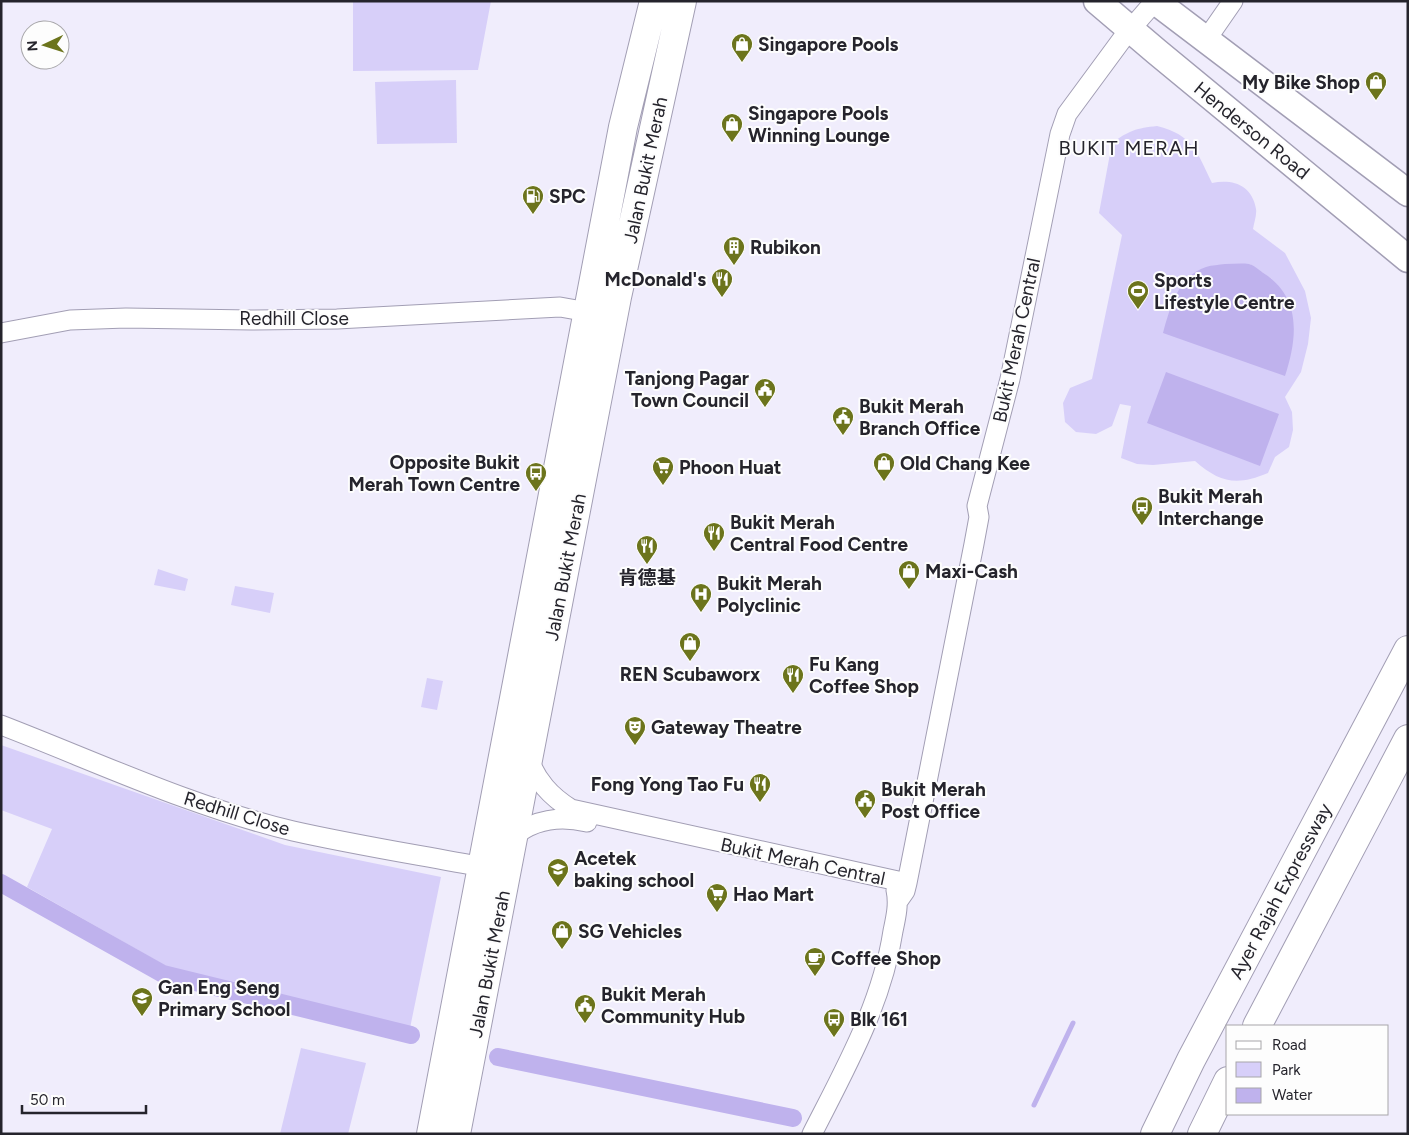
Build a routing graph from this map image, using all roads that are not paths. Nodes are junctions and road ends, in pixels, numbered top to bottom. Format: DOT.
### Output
graph roads {
  1 [pos="654,1"];
  2 [pos="682,1"];
  3 [pos="1097,1"];
  4 [pos="1155,1"];
  5 [pos="1233,1"];
  6 [pos="1131,29"];
  7 [pos="1206,40"];
  8 [pos="1408,193"];
  9 [pos="1408,259"];
  10 [pos="588,312"];
  11 [pos="1,332"];
  12 [pos="1408,650"];
  13 [pos="1,725"];
  14 [pos="1408,739"];
  15 [pos="528,758"];
  16 [pos="513,837"];
  17 [pos="482,867"];
  18 [pos="901,889"];
  19 [pos="1258,1025"];
  20 [pos="1226,1085"];
  21 [pos="432,1134"];
  22 [pos="456,1134"];
  23 [pos="812,1134"];
  24 [pos="1155,1134"];
  25 [pos="1202,1134"];
  1 -- 10 [label="main road, Jalan Bukit Merah"];
  2 -- 15 [label="main road, Jalan Bukit Merah"];
  3 -- 6 [label="main road, Henderson Road"];
  4 -- 6 [label="street, Bukit Merah Central"];
  4 -- 7 [label="main road"];
  5 -- 7 [label="street"];
  6 -- 9 [label="main road, Henderson Road"];
  6 -- 18 [label="street, Bukit Merah Central"];
  7 -- 8 [label="main road"];
  10 -- 11 [label="street, Redhill Close"];
  10 -- 17 [label="main road, Jalan Bukit Merah"];
  12 -- 24 [label="main road, Ayer Rajah Expressway"];
  13 -- 17 [label="street, Redhill Close"];
  14 -- 19 [label="main road"];
  15 -- 16 [label="main road, Jalan Bukit Merah"];
  15 -- 18 [label="street, Bukit Merah Central"];
  16 -- 18 [label="street, Bukit Merah Central"];
  16 -- 22 [label="main road, Jalan Bukit Merah"];
  17 -- 21 [label="main road, Jalan Bukit Merah"];
  18 -- 23 [label="street, Bukit Merah Central"];
  20 -- 25 [label="main road"];
}
